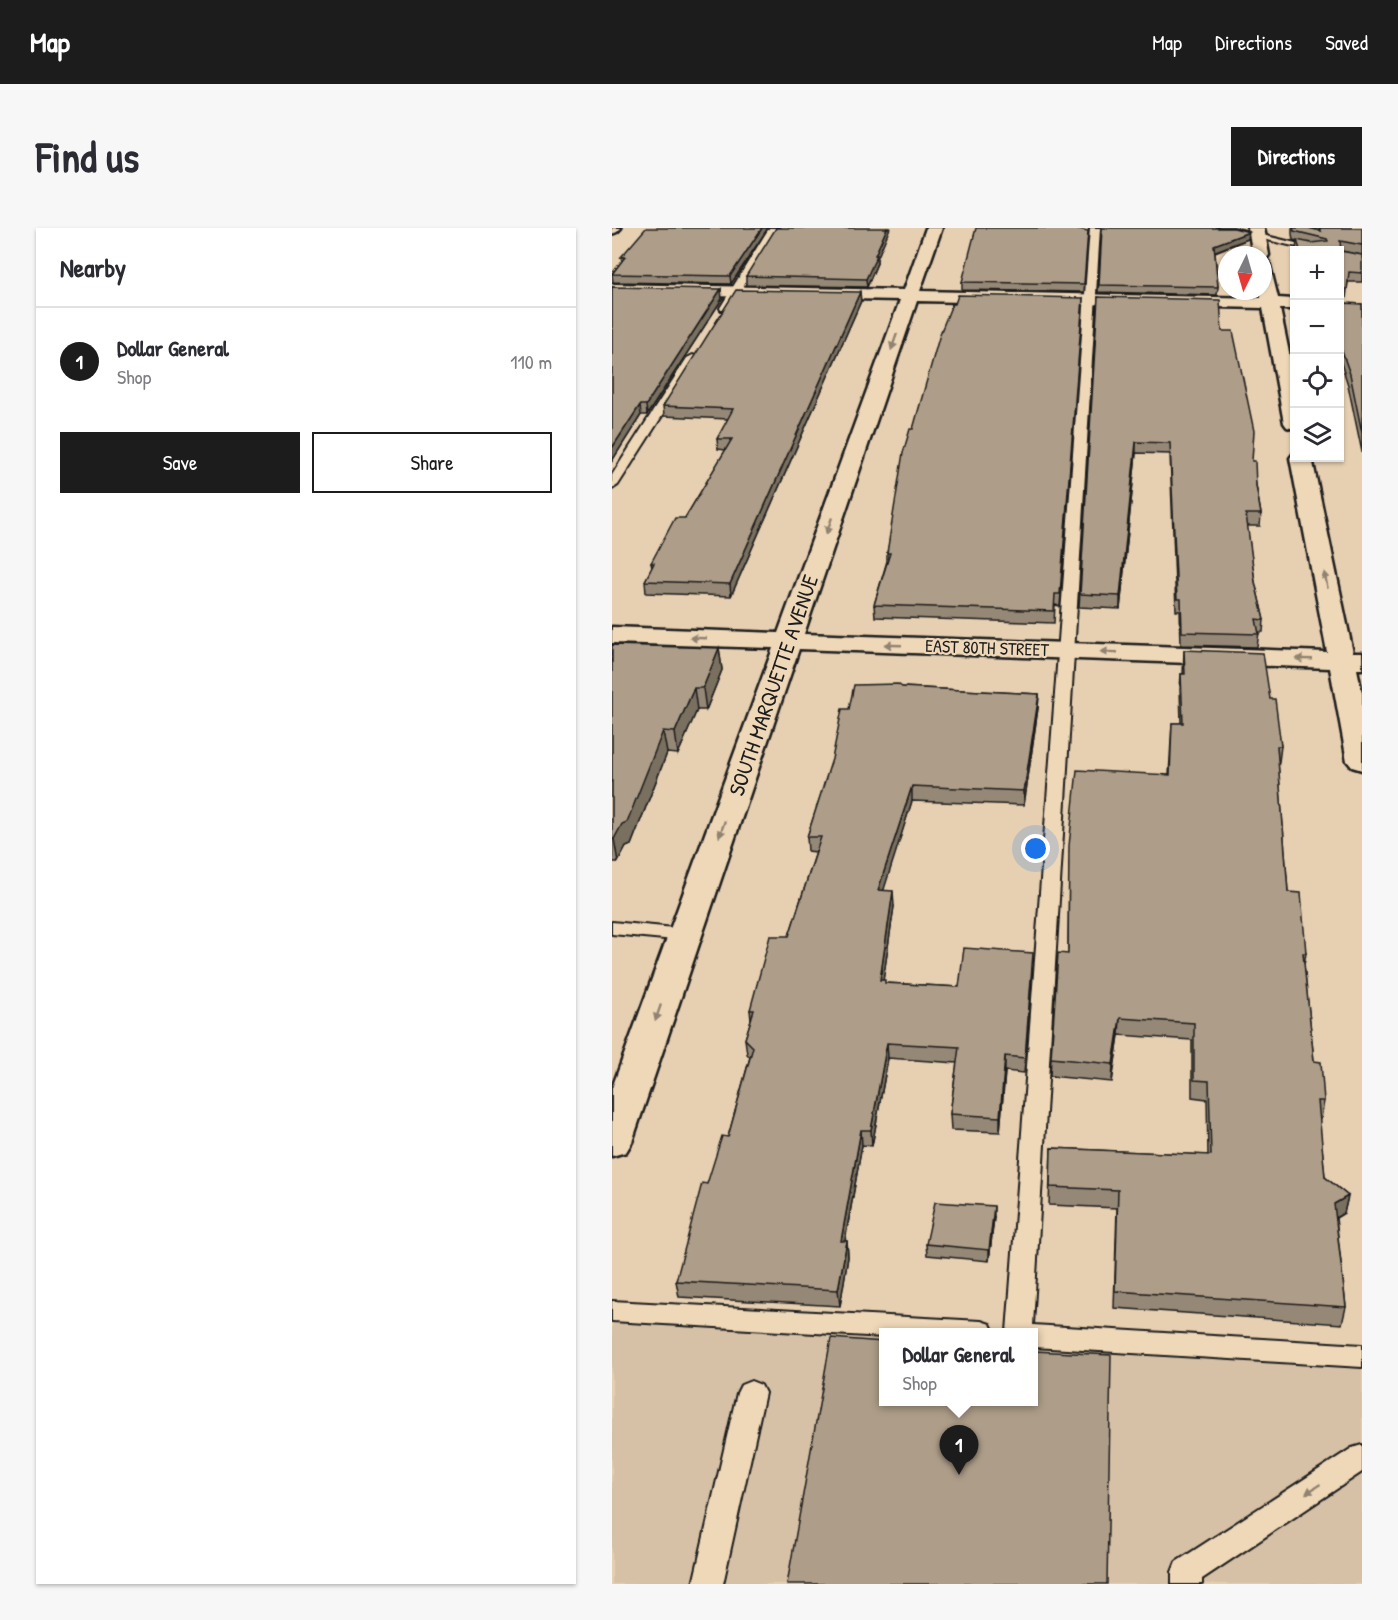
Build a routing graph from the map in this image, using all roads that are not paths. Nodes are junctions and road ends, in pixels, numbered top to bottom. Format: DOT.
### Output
graph roads {
  1 [pos="774,228"];
  2 [pos="934,228"];
  3 [pos="1221,228"];
  4 [pos="1091,232"];
  5 [pos="1256,232"];
  6 [pos="1306,246"];
  7 [pos="612,289"];
  8 [pos="735,292"];
  9 [pos="910,296"];
  10 [pos="1090,300"];
  11 [pos="1270,300"];
  12 [pos="1271,304"];
  13 [pos="1290,304"];
  14 [pos="717,320"];
  15 [pos="699,349"];
  16 [pos="1291,408"];
  17 [pos="1302,462"];
  18 [pos="612,485"];
  19 [pos="612,635"];
  20 [pos="788,641"];
  21 [pos="1066,651"];
  22 [pos="1352,660"];
  23 [pos="1362,761"];
  24 [pos="612,928"];
  25 [pos="685,935"];
  26 [pos="612,1142"];
  27 [pos="612,1311"];
  28 [pos="911,1328"];
  29 [pos="1020,1328"];
  30 [pos="1038,1336"];
  31 [pos="1362,1356"];
  32 [pos="751,1393"];
  33 [pos="1362,1457"];
  34 [pos="708,1584"];
  35 [pos="1187,1584"];
  1 -- 8 [label="lane"];
  2 -- 9 [label="street, SOUTH MARQUETTE AVENUE"];
  3 -- 5 [label="lane"];
  4 -- 10 [label="lane"];
  5 -- 6 [label="lane"];
  7 -- 8 [label="street"];
  8 -- 9 [label="street"];
  8 -- 14 [label="lane"];
  9 -- 10 [label="street"];
  9 -- 20 [label="street, SOUTH MARQUETTE AVENUE, one-way"];
  10 -- 12 [label="street"];
  10 -- 21 [label="lane"];
  11 -- 12 [label="street"];
  12 -- 13 [label="street"];
  12 -- 16 [label="street"];
  15 -- 18 [label="lane"];
  22 -- 17 [label="street, one-way"];
  20 -- 19 [label="street, EAST 80TH STREET, one-way"];
  21 -- 20 [label="street, EAST 80TH STREET, one-way"];
  20 -- 25 [label="street, SOUTH MARQUETTE AVENUE, one-way"];
  22 -- 21 [label="street, EAST 80TH STREET, one-way"];
  21 -- 29 [label="lane"];
  22 -- 23 [label="street"];
  24 -- 25 [label="lane"];
  25 -- 26 [label="street, SOUTH MARQUETTE AVENUE, one-way"];
  27 -- 28 [label="lane"];
  30 -- 31 [label="lane"];
  32 -- 34 [label="lane"];
  33 -- 35 [label="lane, one-way"];
}
